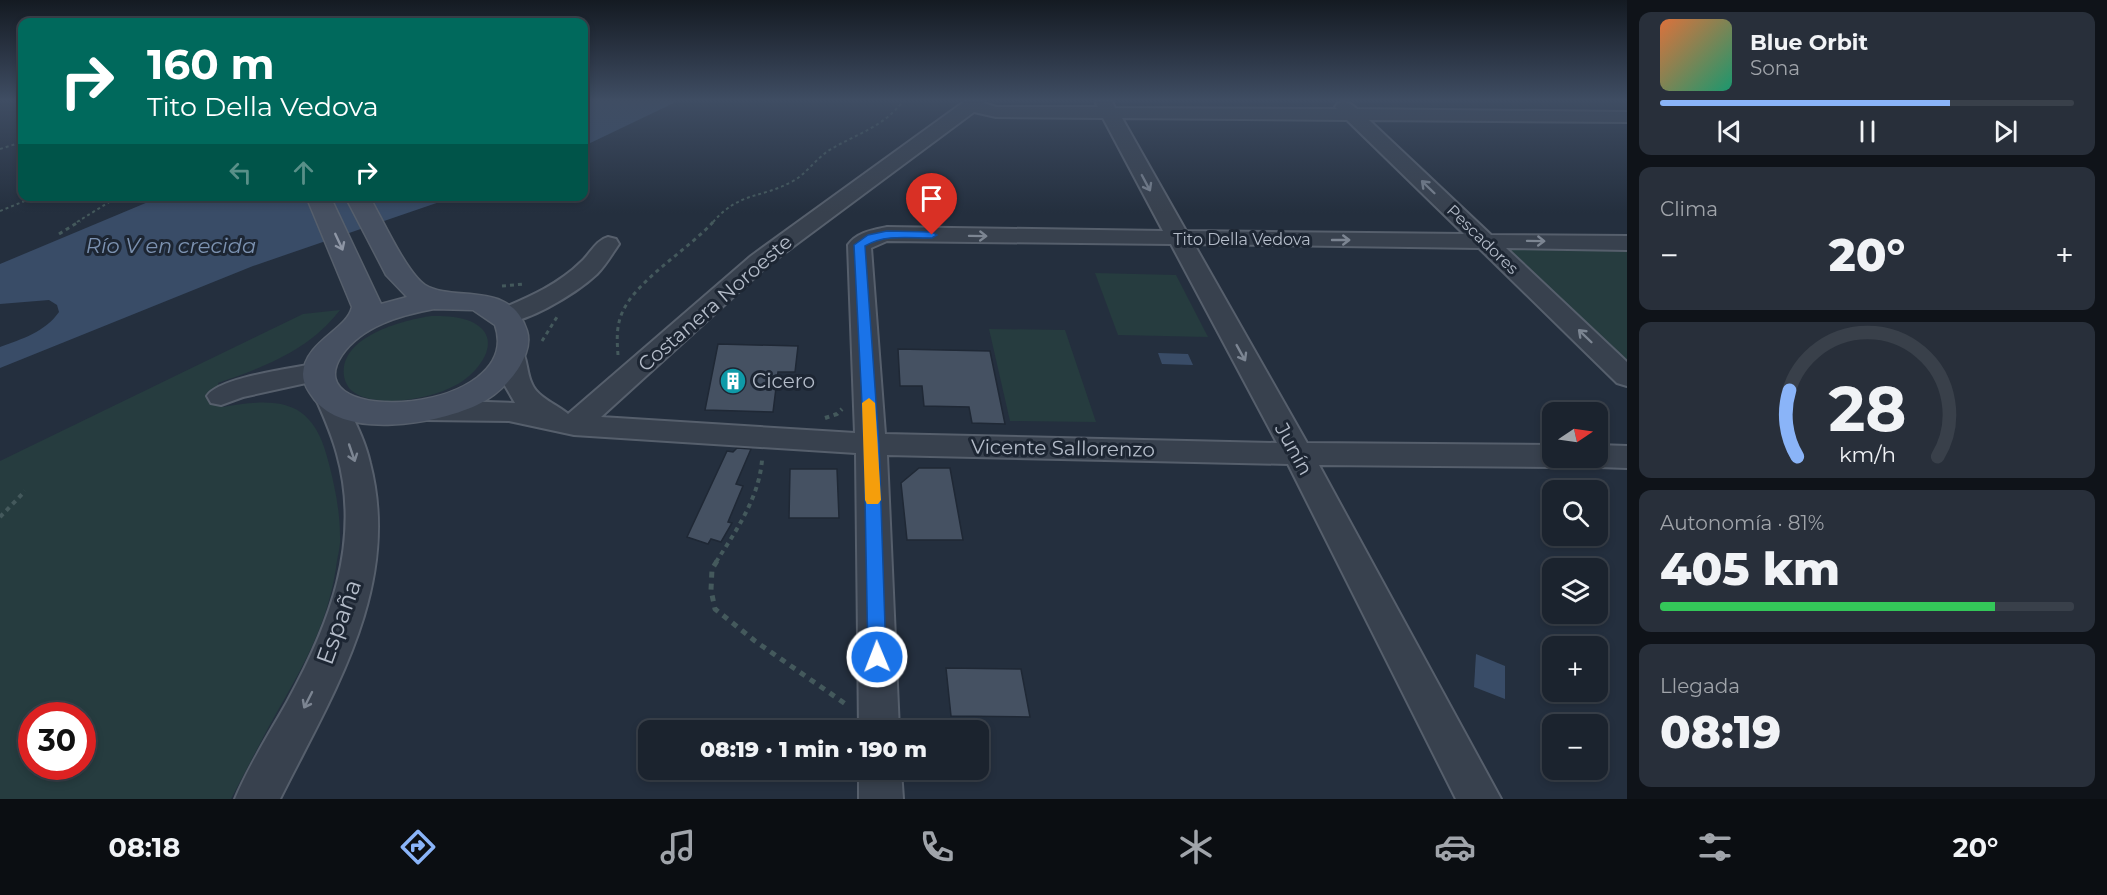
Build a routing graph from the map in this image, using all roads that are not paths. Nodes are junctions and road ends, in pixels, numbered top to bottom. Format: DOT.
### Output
graph roads {
  1 [pos="928,138"];
  2 [pos="1123,138"];
  3 [pos="1377,138"];
  4 [pos="320,201"];
  5 [pos="360,201"];
  6 [pos="1177,239"];
  7 [pos="1485,241"];
  8 [pos="1627,243"];
  9 [pos="608,244"];
  10 [pos="434,300"];
  11 [pos="504,317"];
  12 [pos="364,322"];
  13 [pos="511,353"];
  14 [pos="1627,377"];
  15 [pos="324,385"];
  16 [pos="221,396"];
  17 [pos="426,410"];
  18 [pos="574,425"];
  19 [pos="872,444"];
  20 [pos="1298,453"];
  21 [pos="1542,456"];
  22 [pos="1608,456"];
  23 [pos="1627,457"];
  24 [pos="879,720"];
  25 [pos="880,780"];
  26 [pos="257,799"];
  27 [pos="881,799"];
  28 [pos="1479,799"];
  1 -- 18 [label="street, Costanera Noroeste"];
  2 -- 6 [label="street, Junín, one-way"];
  7 -- 3 [label="street, Pescadores, one-way"];
  4 -- 12 [label="street, one-way"];
  5 -- 10 [label="street"];
  6 -- 7 [label="street, Tito Della Vedova, one-way"];
  19 -- 6 [label="street, Tito Della Vedova, one-way"];
  6 -- 20 [label="street, Junín, one-way"];
  7 -- 8 [label="street, Tito Della Vedova, one-way"];
  14 -- 7 [label="street, Pescadores, one-way"];
  9 -- 11 [label="street"];
  10 -- 11 [label="street"];
  10 -- 12 [label="street"];
  11 -- 13 [label="street"];
  12 -- 15 [label="street"];
  13 -- 17 [label="street"];
  13 -- 18 [label="street, Vicente Sallorenzo"];
  15 -- 16 [label="street"];
  15 -- 17 [label="street"];
  15 -- 26 [label="street, España, one-way"];
  17 -- 18 [label="street, Vicente Sallorenzo"];
  18 -- 19 [label="street, Vicente Sallorenzo"];
  19 -- 20 [label="street, Vicente Sallorenzo"];
  19 -- 24 [label="street"];
  20 -- 21 [label="street, Vicente Sallorenzo"];
  20 -- 28 [label="street, Junín"];
  22 -- 23 [label="street"];
  25 -- 27 [label="street"];
}
